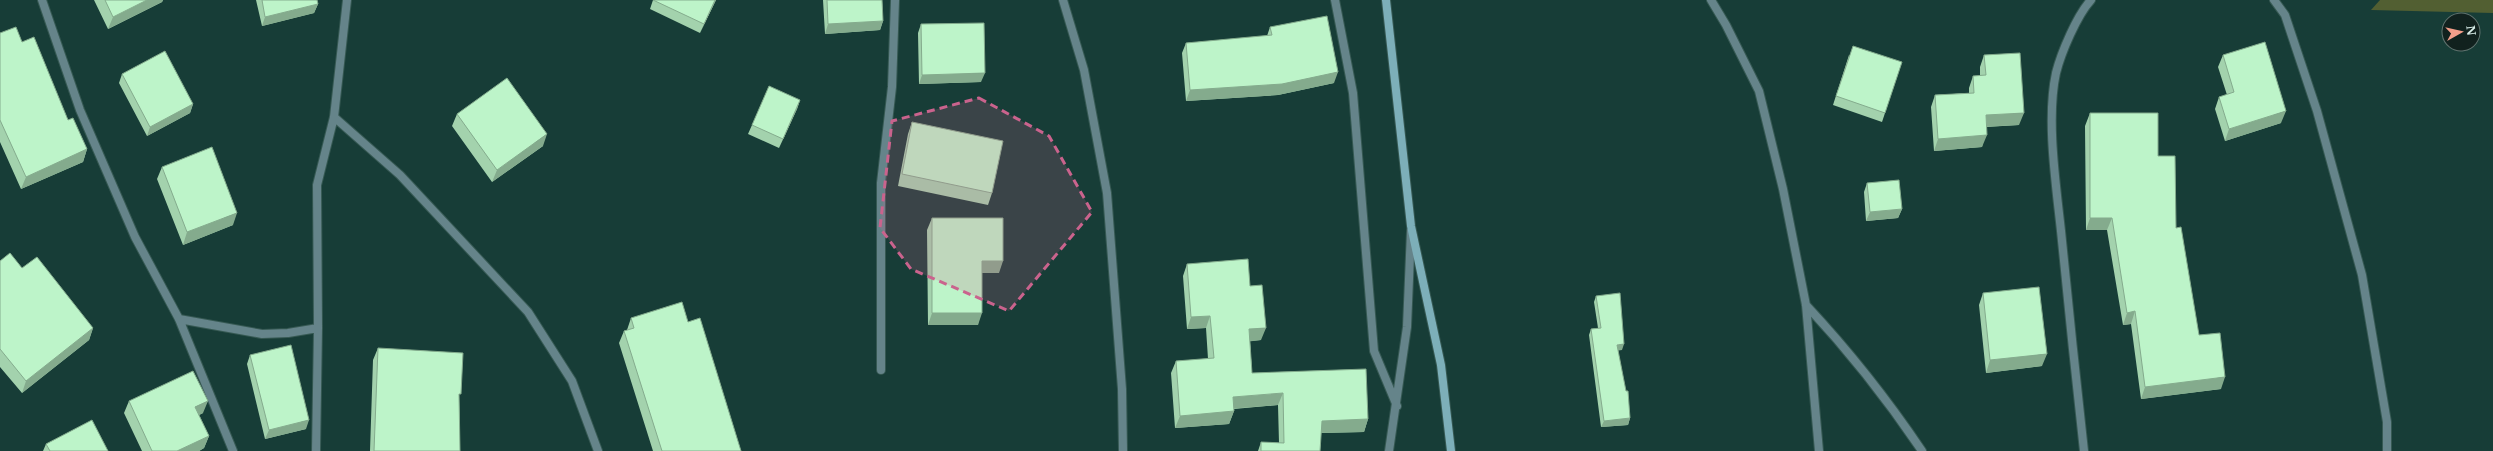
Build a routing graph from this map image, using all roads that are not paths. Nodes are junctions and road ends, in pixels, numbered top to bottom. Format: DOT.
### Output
graph roads {
  1 [pos="42,0"];
  2 [pos="347,0"];
  3 [pos="895,0"];
  4 [pos="1063,0"];
  5 [pos="1335,0"];
  6 [pos="1386,0"];
  7 [pos="1711,0"];
  8 [pos="2091,0"];
  9 [pos="2274,0"];
  10 [pos="334,117"];
  11 [pos="1411,226"];
  12 [pos="1806,305"];
  13 [pos="179,319"];
  14 [pos="318,328"];
  15 [pos="881,370"];
  16 [pos="1397,406"];
  17 [pos="233,451"];
  18 [pos="316,451"];
  19 [pos="598,451"];
  20 [pos="1123,451"];
  21 [pos="1389,451"];
  22 [pos="1451,451"];
  23 [pos="1820,451"];
  24 [pos="1922,451"];
  25 [pos="2084,451"];
  26 [pos="2387,451"];
  1 -- 13 [label="street"];
  2 -- 10 [label="street"];
  3 -- 15 [label="street"];
  4 -- 20 [label="street"];
  5 -- 16 [label="street"];
  6 -- 11 [label="street"];
  7 -- 12 [label="street"];
  8 -- 25 [label="street"];
  9 -- 26 [label="street"];
  10 -- 14 [label="street"];
  10 -- 19 [label="street"];
  11 -- 16 [label="street"];
  11 -- 22 [label="street"];
  12 -- 23 [label="street"];
  12 -- 24 [label="street"];
  13 -- 14 [label="street"];
  13 -- 17 [label="street"];
  14 -- 18 [label="street"];
  16 -- 21 [label="street"];
}
